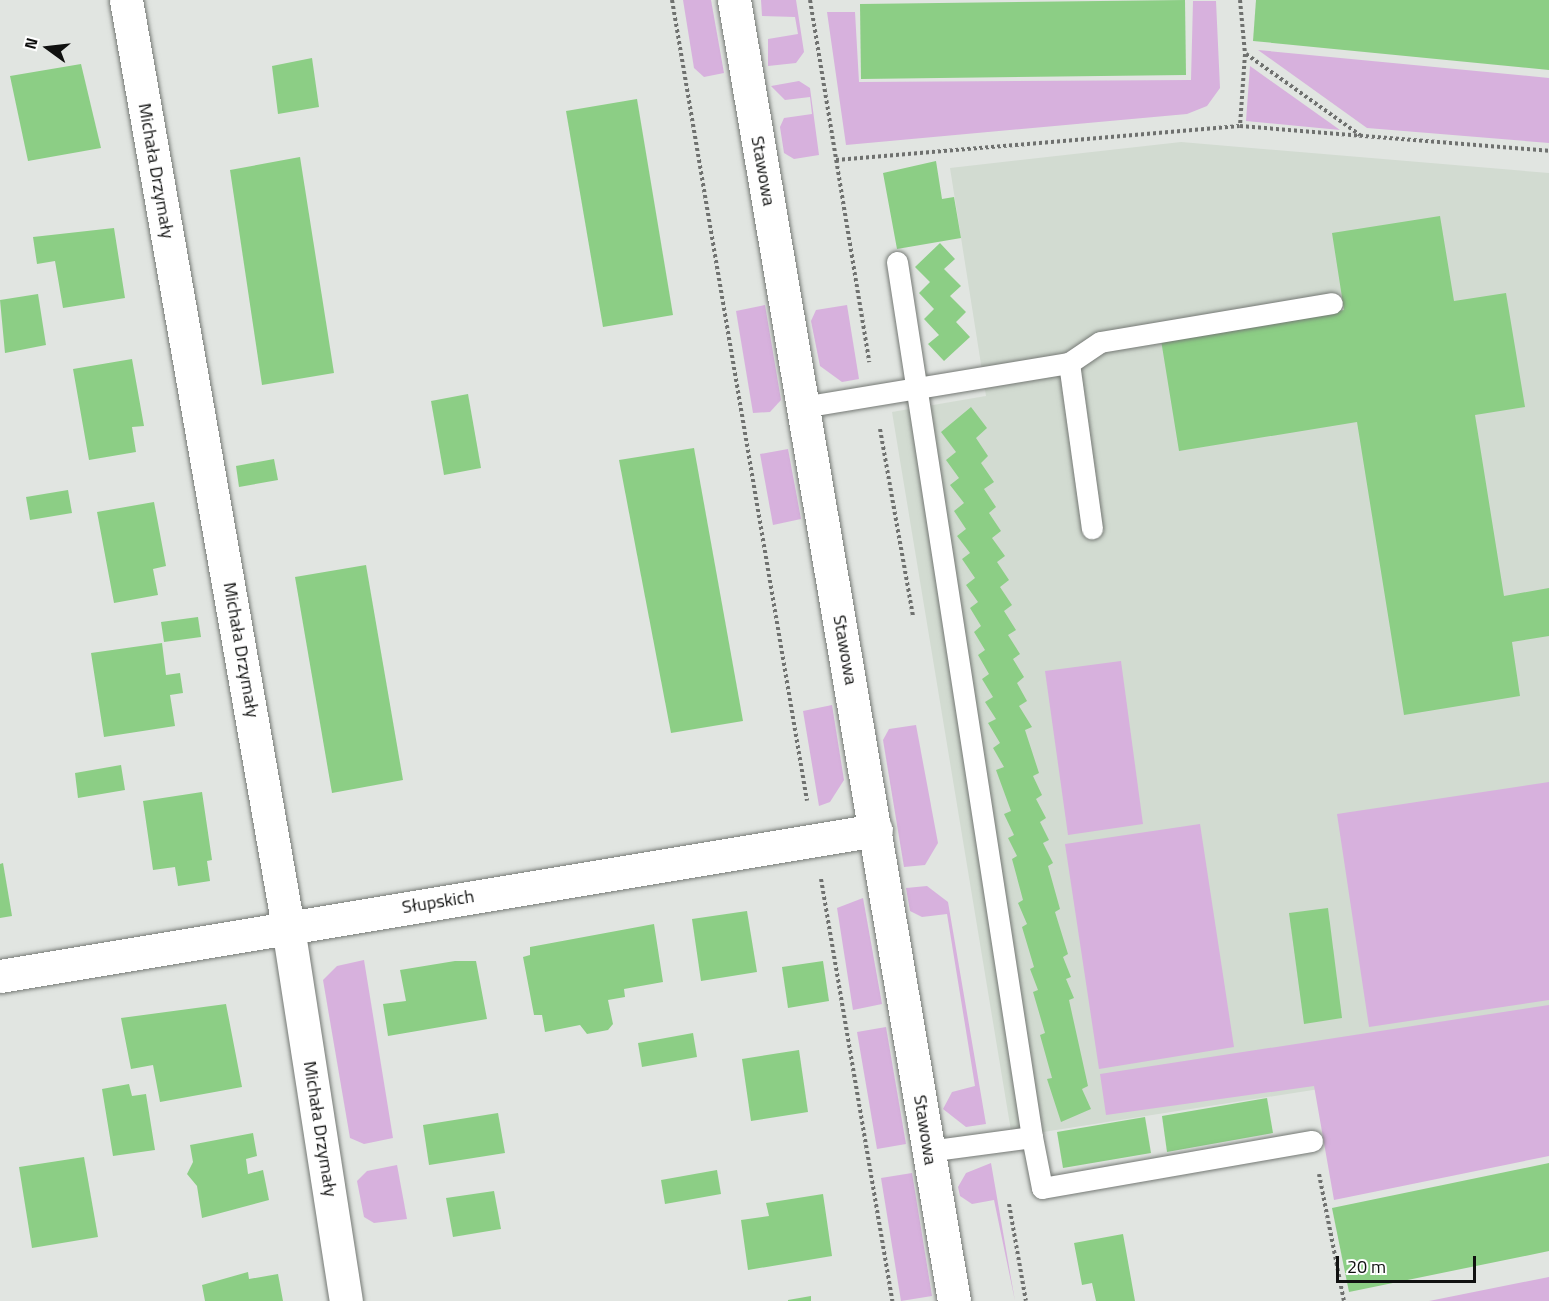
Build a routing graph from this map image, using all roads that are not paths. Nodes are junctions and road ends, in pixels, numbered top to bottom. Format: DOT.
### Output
graph roads {
  1 [pos="126,0"];
  2 [pos="734,0"];
  3 [pos="897,262"];
  4 [pos="1332,303"];
  5 [pos="1069,363"];
  6 [pos="914,387"];
  7 [pos="803,407"];
  8 [pos="1092,528"];
  9 [pos="876,830"];
  10 [pos="288,927"];
  11 [pos="0,976"];
  12 [pos="1032,1137"];
  13 [pos="1312,1141"];
  14 [pos="929,1151"];
  15 [pos="346,1301"];
  16 [pos="954,1301"];
  1 -- 10 [label="street, Michała Drzymały"];
  2 -- 7 [label="street, Stawowa"];
  3 -- 6 [label="lane"];
  4 -- 5 [label="lane"];
  5 -- 6 [label="lane"];
  5 -- 8 [label="lane"];
  6 -- 7 [label="lane"];
  6 -- 12 [label="lane"];
  7 -- 9 [label="street, Stawowa"];
  9 -- 10 [label="street, Słupskich"];
  9 -- 14 [label="street, Stawowa"];
  10 -- 11 [label="street, Słupskich"];
  10 -- 15 [label="street, Michała Drzymały"];
  12 -- 13 [label="lane"];
  12 -- 14 [label="lane"];
  14 -- 16 [label="street, Stawowa"];
}
